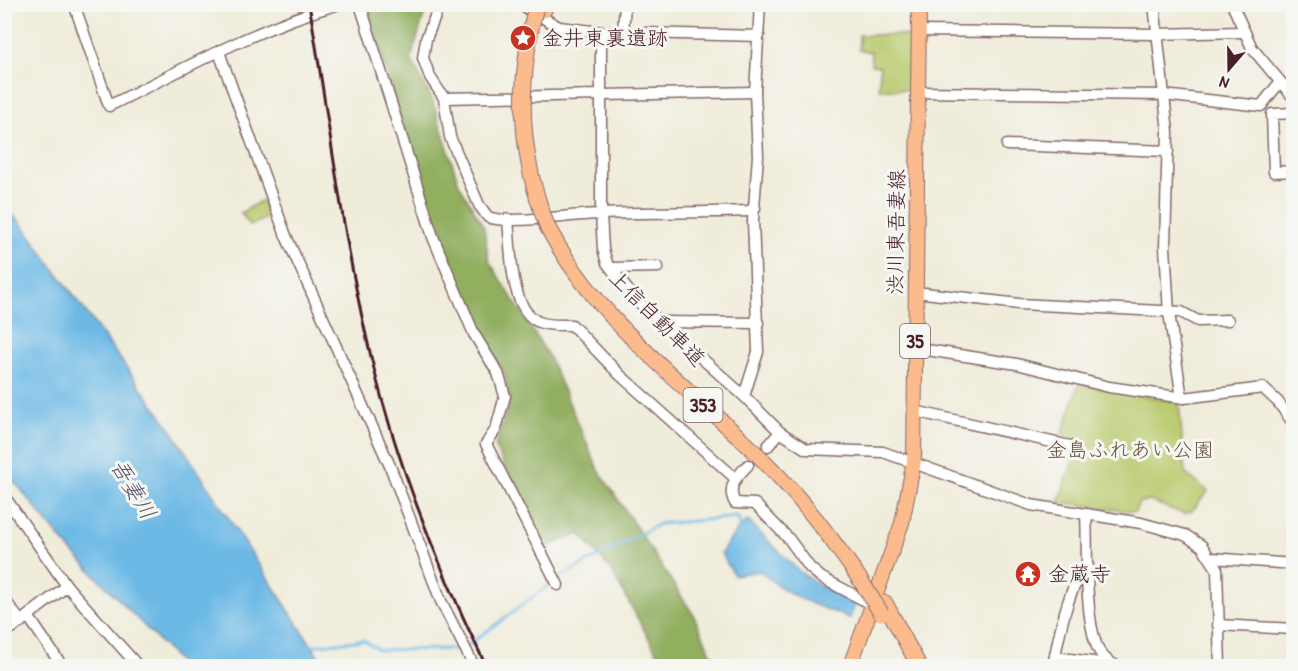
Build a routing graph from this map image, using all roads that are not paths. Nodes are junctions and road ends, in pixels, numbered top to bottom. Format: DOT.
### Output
graph roads {
  1 [pos="74,4"];
  2 [pos="339,4"];
  3 [pos="360,4"];
  4 [pos="440,4"];
  5 [pos="519,4"];
  6 [pos="624,4"];
  7 [pos="760,4"];
  8 [pos="919,4"];
  9 [pos="1154,4"];
  10 [pos="1232,4"];
  11 [pos="541,6"];
  12 [pos="919,31"];
  13 [pos="601,32"];
  14 [pos="1243,32"];
  15 [pos="623,33"];
  16 [pos="1155,34"];
  17 [pos="759,36"];
  18 [pos="219,52"];
  19 [pos="1280,82"];
  20 [pos="755,92"];
  21 [pos="918,92"];
  22 [pos="1163,95"];
  23 [pos="601,96"];
  24 [pos="444,98"];
  25 [pos="1293,98"];
  26 [pos="1293,114"];
  27 [pos="1007,145"];
  28 [pos="1168,151"];
  29 [pos="1293,171"];
  30 [pos="755,208"];
  31 [pos="601,214"];
  32 [pos="508,219"];
  33 [pos="658,267"];
  34 [pos="611,268"];
  35 [pos="916,292"];
  36 [pos="1169,313"];
  37 [pos="1228,320"];
  38 [pos="659,322"];
  39 [pos="758,323"];
  40 [pos="914,348"];
  41 [pos="744,396"];
  42 [pos="1184,398"];
  43 [pos="914,411"];
  44 [pos="1293,424"];
  45 [pos="780,432"];
  46 [pos="768,446"];
  47 [pos="1074,447"];
  48 [pos="914,461"];
  49 [pos="748,465"];
  50 [pos="735,478"];
  51 [pos="4,496"];
  52 [pos="1086,514"];
  53 [pos="1212,558"];
  54 [pos="1293,564"];
  55 [pos="1088,566"];
  56 [pos="864,578"];
  57 [pos="558,585"];
  58 [pos="67,586"];
  59 [pos="4,598"];
  60 [pos="873,605"];
  61 [pos="25,619"];
  62 [pos="1218,625"];
  63 [pos="1293,629"];
  64 [pos="4,634"];
  65 [pos="1054,662"];
  66 [pos="1111,664"];
  67 [pos="62,666"];
  68 [pos="138,666"];
  69 [pos="474,666"];
  70 [pos="850,666"];
  71 [pos="909,666"];
  72 [pos="919,666"];
  73 [pos="1220,666"];
  1 -- 18 [label="street"];
  2 -- 18 [label="street"];
  3 -- 57 [label="street"];
  4 -- 24 [label="street"];
  5 -- 13 [label="street"];
  6 -- 15 [label="street"];
  7 -- 17 [label="street"];
  8 -- 12 [label="main road, 渋川東吾妻線 / 35"];
  9 -- 16 [label="street"];
  10 -- 14 [label="street"];
  11 -- 56 [label="highway, 上信自動車道 / 353"];
  12 -- 16 [label="street"];
  12 -- 21 [label="main road, 渋川東吾妻線 / 35"];
  13 -- 15 [label="street"];
  13 -- 23 [label="street"];
  14 -- 16 [label="street"];
  14 -- 19 [label="street"];
  15 -- 17 [label="street"];
  16 -- 22 [label="street"];
  17 -- 20 [label="street"];
  18 -- 69 [label="street"];
  19 -- 22 [label="street"];
  19 -- 25 [label="street"];
  20 -- 23 [label="street"];
  20 -- 30 [label="street"];
  21 -- 22 [label="street"];
  21 -- 35 [label="main road, 渋川東吾妻線 / 35"];
  22 -- 28 [label="street"];
  23 -- 24 [label="street"];
  23 -- 31 [label="street"];
  24 -- 32 [label="street"];
  26 -- 29 [label="street"];
  27 -- 28 [label="street"];
  28 -- 36 [label="street"];
  30 -- 31 [label="street"];
  30 -- 39 [label="street"];
  31 -- 32 [label="street"];
  31 -- 34 [label="street"];
  32 -- 50 [label="street"];
  33 -- 34 [label="street"];
  34 -- 38 [label="street"];
  35 -- 36 [label="street"];
  35 -- 40 [label="main road, 渋川東吾妻線 / 35"];
  36 -- 37 [label="street"];
  36 -- 42 [label="street"];
  38 -- 39 [label="street"];
  38 -- 41 [label="street"];
  39 -- 41 [label="street"];
  40 -- 42 [label="street"];
  40 -- 43 [label="main road, 渋川東吾妻線 / 35"];
  41 -- 45 [label="street"];
  42 -- 44 [label="street"];
  43 -- 47 [label="street"];
  43 -- 48 [label="main road, 渋川東吾妻線 / 35"];
  45 -- 46 [label="street"];
  45 -- 48 [label="street"];
  48 -- 52 [label="street"];
  48 -- 60 [label="main road, 渋川東吾妻線 / 35"];
  49 -- 50 [label="street"];
  50 -- 60 [label="street"];
  51 -- 58 [label="street"];
  52 -- 53 [label="street"];
  52 -- 55 [label="street"];
  53 -- 54 [label="street"];
  53 -- 62 [label="street"];
  55 -- 65 [label="street"];
  55 -- 66 [label="street"];
  56 -- 71 [label="highway, 上信自動車道 / 353, bridge"];
  56 -- 72 [label="highway, 上信自動車道 / 353"];
  58 -- 61 [label="street"];
  58 -- 68 [label="street"];
  59 -- 61 [label="street"];
  60 -- 70 [label="main road, 渋川東吾妻線 / 35"];
  61 -- 64 [label="street"];
  61 -- 67 [label="street"];
  62 -- 63 [label="street"];
  62 -- 73 [label="street"];
  65 -- 66 [label="street"];
}
